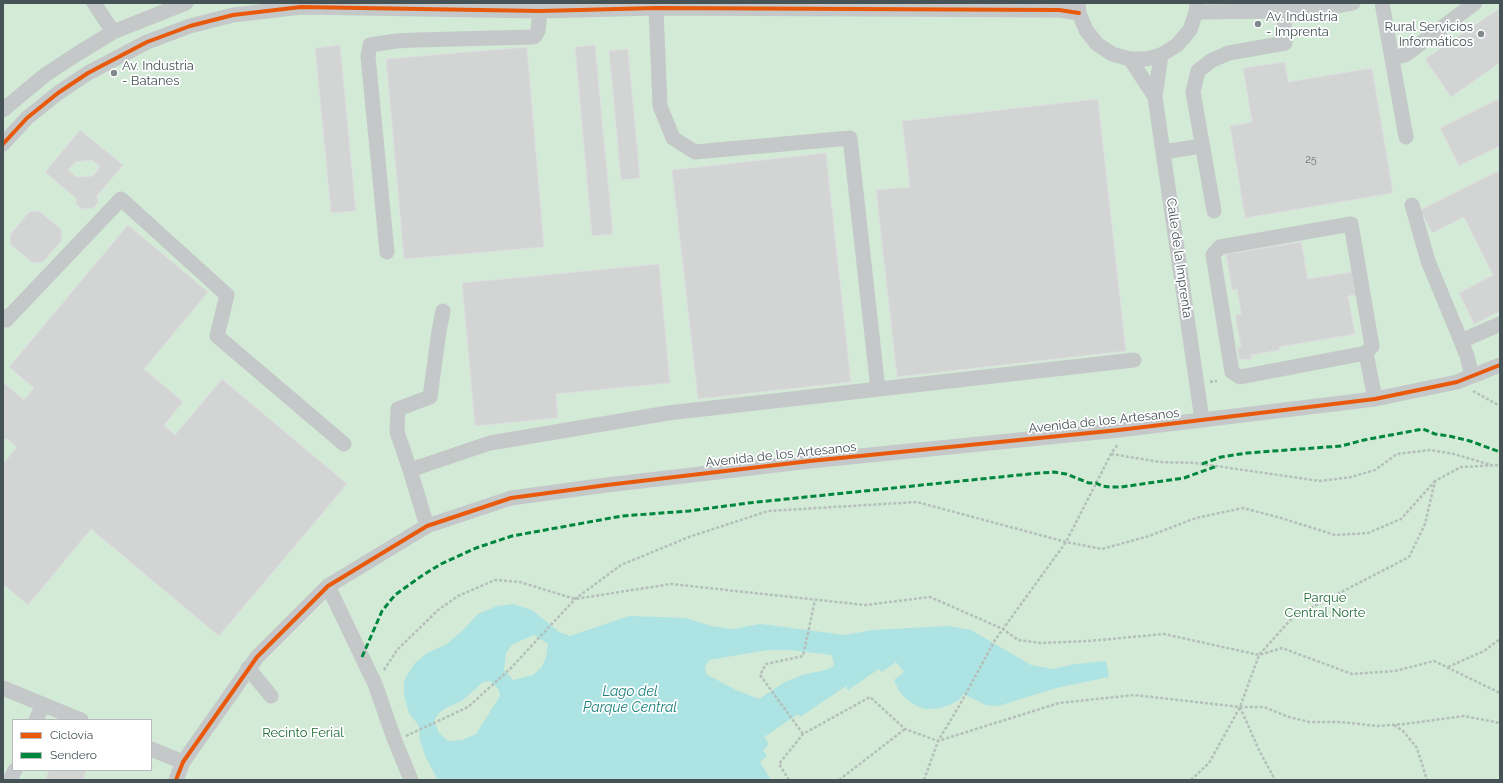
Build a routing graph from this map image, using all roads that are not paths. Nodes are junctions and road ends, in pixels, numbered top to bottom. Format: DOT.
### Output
graph roads {
  1 [pos="94,3"];
  2 [pos="186,3"];
  3 [pos="1353,3"];
  4 [pos="1382,3"];
  5 [pos="1475,3"];
  6 [pos="1197,7"];
  7 [pos="656,8"];
  8 [pos="1079,8"];
  9 [pos="540,11"];
  10 [pos="1284,11"];
  11 [pos="113,32"];
  12 [pos="1161,55"];
  13 [pos="1392,58"];
  14 [pos="1130,59"];
  15 [pos="1155,97"];
  16 [pos="3,110"];
  17 [pos="1406,137"];
  18 [pos="3,144"];
  19 [pos="1202,146"];
  20 [pos="1163,152"];
  21 [pos="1412,205"];
  22 [pos="1214,211"];
  23 [pos="387,252"];
  24 [pos="444,311"];
  25 [pos="3,316"];
  26 [pos="1500,324"];
  27 [pos="1461,341"];
  28 [pos="1366,354"];
  29 [pos="1134,360"];
  30 [pos="1500,365"];
  31 [pos="1472,376"];
  32 [pos="878,389"];
  33 [pos="1375,399"];
  34 [pos="1202,420"];
  35 [pos="344,444"];
  36 [pos="410,470"];
  37 [pos="427,526"];
  38 [pos="328,586"];
  39 [pos="248,668"];
  40 [pos="3,688"];
  41 [pos="272,696"];
  42 [pos="42,704"];
  43 [pos="36,719"];
  44 [pos="79,719"];
  45 [pos="152,749"];
  46 [pos="183,762"];
  47 [pos="14,771"];
  48 [pos="10,780"];
  49 [pos="176,780"];
  50 [pos="411,780"];
  1 -- 11 [label="street"];
  2 -- 11 [label="street"];
  3 -- 10 [label="street"];
  4 -- 13 [label="street"];
  5 -- 13 [label="street"];
  6 -- 10 [label="street"];
  6 -- 12 [label="street"];
  7 -- 8 [label="street"];
  7 -- 9 [label="street"];
  7 -- 32 [label="street"];
  8 -- 14 [label="street"];
  9 -- 18 [label="street"];
  9 -- 23 [label="street"];
  10 -- 19 [label="street"];
  11 -- 16 [label="street"];
  12 -- 14 [label="street"];
  12 -- 15 [label="street, Calle de la Imprenta"];
  13 -- 17 [label="street"];
  14 -- 15 [label="street, Calle de la Imprenta"];
  15 -- 20 [label="street, Calle de la Imprenta"];
  19 -- 20 [label="street"];
  19 -- 22 [label="street"];
  20 -- 34 [label="street, Calle de la Imprenta"];
  21 -- 27 [label="street"];
  24 -- 36 [label="street"];
  25 -- 35 [label="street"];
  26 -- 27 [label="street"];
  27 -- 31 [label="street"];
  28 -- 28 [label="street"];
  28 -- 33 [label="street"];
  29 -- 32 [label="street"];
  30 -- 31 [label="street, Avenida de los Artesanos"];
  31 -- 33 [label="street, Avenida de los Artesanos"];
  32 -- 36 [label="street"];
  33 -- 34 [label="street, Avenida de los Artesanos"];
  34 -- 37 [label="street, Avenida de los Artesanos"];
  36 -- 37 [label="street"];
  37 -- 38 [label="street, Avenida de los Artesanos"];
  38 -- 39 [label="street, Avenida de los Artesanos"];
  38 -- 50 [label="street"];
  39 -- 41 [label="street"];
  39 -- 46 [label="street, Avenida de los Artesanos"];
  40 -- 42 [label="street"];
  42 -- 43 [label="street"];
  42 -- 44 [label="street"];
  45 -- 46 [label="street"];
  46 -- 49 [label="street, Avenida de los Artesanos"];
  47 -- 48 [label="street"];
}
